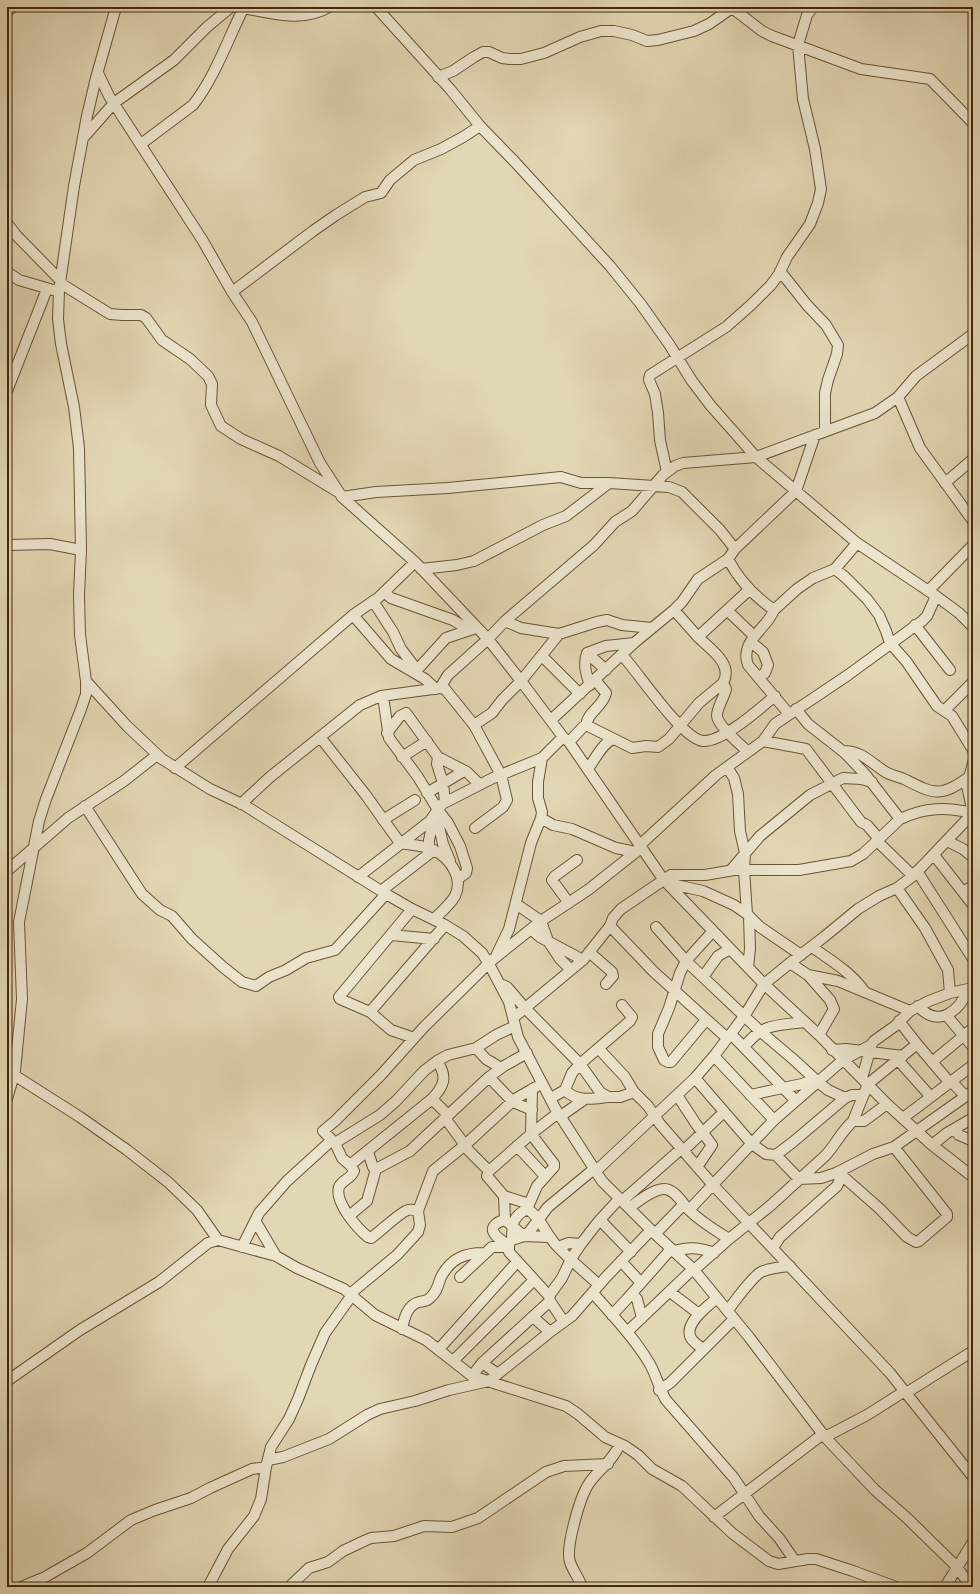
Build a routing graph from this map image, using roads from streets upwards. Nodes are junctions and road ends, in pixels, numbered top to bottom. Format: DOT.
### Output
graph roads {
  1 [pos="13,7"];
  2 [pos="116,7"];
  3 [pos="231,7"];
  4 [pos="243,7"];
  5 [pos="329,7"];
  6 [pos="376,7"];
  7 [pos="731,7"];
  8 [pos="813,7"];
  9 [pos="7,11"];
  10 [pos="798,45"];
  11 [pos="98,73"];
  12 [pos="438,77"];
  13 [pos="114,103"];
  14 [pos="973,123"];
  15 [pos="480,126"];
  16 [pos="83,138"];
  17 [pos="141,144"];
  18 [pos="7,223"];
  19 [pos="780,271"];
  20 [pos="7,272"];
  21 [pos="59,284"];
  22 [pos="47,289"];
  23 [pos="232,292"];
  24 [pos="78,294"];
  25 [pos="58,304"];
  26 [pos="973,334"];
  27 [pos="678,358"];
  28 [pos="7,391"];
  29 [pos="898,397"];
  30 [pos="820,433"];
  31 [pos="756,457"];
  32 [pos="973,459"];
  33 [pos="667,472"];
  34 [pos="609,483"];
  35 [pos="945,483"];
  36 [pos="653,486"];
  37 [pos="796,491"];
  38 [pos="340,495"];
  39 [pos="973,521"];
  40 [pos="858,543"];
  41 [pos="7,545"];
  42 [pos="973,545"];
  43 [pos="735,549"];
  44 [pos="82,550"];
  45 [pos="728,559"];
  46 [pos="418,565"];
  47 [pos="835,569"];
  48 [pos="750,590"];
  49 [pos="384,592"];
  50 [pos="932,593"];
  51 [pos="373,602"];
  52 [pos="674,610"];
  53 [pos="774,610"];
  54 [pos="728,611"];
  55 [pos="353,616"];
  56 [pos="505,621"];
  57 [pos="915,625"];
  58 [pos="973,627"];
  59 [pos="652,628"];
  60 [pos="473,629"];
  61 [pos="559,634"];
  62 [pos="698,637"];
  63 [pos="488,639"];
  64 [pos="752,639"];
  65 [pos="634,643"];
  66 [pos="890,644"];
  67 [pos="587,653"];
  68 [pos="622,655"];
  69 [pos="542,656"];
  70 [pos="606,670"];
  71 [pos="950,670"];
  72 [pos="417,672"];
  73 [pos="759,677"];
  74 [pos="521,680"];
  75 [pos="86,681"];
  76 [pos="592,682"];
  77 [pos="973,682"];
  78 [pos="723,683"];
  79 [pos="438,688"];
  80 [pos="580,694"];
  81 [pos="383,696"];
  82 [pos="775,696"];
  83 [pos="945,710"];
  84 [pos="793,712"];
  85 [pos="591,713"];
  86 [pos="551,720"];
  87 [pos="474,725"];
  88 [pos="681,725"];
  89 [pos="586,726"];
  90 [pos="600,732"];
  91 [pos="728,732"];
  92 [pos="387,733"];
  93 [pos="320,737"];
  94 [pos="613,739"];
  95 [pos="566,740"];
  96 [pos="427,741"];
  97 [pos="763,741"];
  98 [pos="973,750"];
  99 [pos="747,751"];
  100 [pos="843,751"];
  101 [pos="157,755"];
  102 [pos="402,757"];
  103 [pos="438,757"];
  104 [pos="542,758"];
  105 [pos="973,763"];
  106 [pos="727,767"];
  107 [pos="175,768"];
  108 [pos="588,769"];
  109 [pos="464,771"];
  110 [pos="502,774"];
  111 [pos="968,781"];
  112 [pos="872,782"];
  113 [pos="443,783"];
  114 [pos="831,783"];
  115 [pos="479,784"];
  116 [pos="930,790"];
  117 [pos="427,793"];
  118 [pos="416,800"];
  119 [pos="447,801"];
  120 [pos="241,804"];
  121 [pos="85,806"];
  122 [pos="942,808"];
  123 [pos="961,810"];
  124 [pos="973,813"];
  125 [pos="436,814"];
  126 [pos="541,818"];
  127 [pos="900,819"];
  128 [pos="383,820"];
  129 [pos="448,823"];
  130 [pos="962,825"];
  131 [pos="475,828"];
  132 [pos="878,840"];
  133 [pos="947,841"];
  134 [pos="400,843"];
  135 [pos="34,846"];
  136 [pos="431,849"];
  137 [pos="639,849"];
  138 [pos="745,853"];
  139 [pos="934,855"];
  140 [pos="973,857"];
  141 [pos="577,860"];
  142 [pos="451,863"];
  143 [pos="731,870"];
  144 [pos="744,870"];
  145 [pos="7,871"];
  146 [pos="915,873"];
  147 [pos="358,877"];
  148 [pos="458,879"];
  149 [pos="665,881"];
  150 [pos="973,886"];
  151 [pos="897,888"];
  152 [pos="963,892"];
  153 [pos="383,893"];
  154 [pos="569,903"];
  155 [pos="516,904"];
  156 [pos="973,905"];
  157 [pos="412,909"];
  158 [pos="748,915"];
  159 [pos="434,920"];
  160 [pos="541,921"];
  161 [pos="445,925"];
  162 [pos="610,926"];
  163 [pos="656,927"];
  164 [pos="509,929"];
  165 [pos="713,931"];
  166 [pos="527,932"];
  167 [pos="390,935"];
  168 [pos="434,939"];
  169 [pos="548,940"];
  170 [pos="812,947"];
  171 [pos="730,949"];
  172 [pos="801,955"];
  173 [pos="586,956"];
  174 [pos="973,959"];
  175 [pos="492,960"];
  176 [pos="686,961"];
  177 [pos="790,963"];
  178 [pos="748,967"];
  179 [pos="570,970"];
  180 [pos="808,975"];
  181 [pos="703,977"];
  182 [pos="823,978"];
  183 [pos="606,984"];
  184 [pos="764,984"];
  185 [pos="500,985"];
  186 [pos="971,988"];
  187 [pos="674,990"];
  188 [pos="823,991"];
  189 [pos="866,993"];
  190 [pos="950,993"];
  191 [pos="622,1005"];
  192 [pos="524,1008"];
  193 [pos="914,1008"];
  194 [pos="370,1012"];
  195 [pos="745,1015"];
  196 [pos="948,1016"];
  197 [pos="706,1020"];
  198 [pos="899,1021"];
  199 [pos="514,1022"];
  200 [pos="804,1022"];
  201 [pos="973,1028"];
  202 [pos="760,1031"];
  203 [pos="819,1035"];
  204 [pos="729,1036"];
  205 [pos="964,1036"];
  206 [pos="414,1038"];
  207 [pos="917,1044"];
  208 [pos="744,1047"];
  209 [pos="973,1047"];
  210 [pos="476,1048"];
  211 [pos="599,1049"];
  212 [pos="871,1049"];
  213 [pos="832,1050"];
  214 [pos="859,1051"];
  215 [pos="882,1053"];
  216 [pos="527,1054"];
  217 [pos="714,1056"];
  218 [pos="900,1058"];
  219 [pos="843,1060"];
  220 [pos="437,1061"];
  221 [pos="932,1062"];
  222 [pos="580,1064"];
  223 [pos="973,1065"];
  224 [pos="501,1068"];
  225 [pos="12,1071"];
  226 [pos="884,1071"];
  227 [pos="489,1077"];
  228 [pos="695,1078"];
  229 [pos="816,1080"];
  230 [pos="865,1081"];
  231 [pos="542,1082"];
  232 [pos="950,1082"];
  233 [pos="783,1088"];
  234 [pos="532,1089"];
  235 [pos="565,1090"];
  236 [pos="634,1092"];
  237 [pos="969,1093"];
  238 [pos="8,1094"];
  239 [pos="750,1095"];
  240 [pos="863,1095"];
  241 [pos="608,1097"];
  242 [pos="931,1097"];
  243 [pos="551,1098"];
  244 [pos="673,1098"];
  245 [pos="845,1098"];
  246 [pos="432,1099"];
  247 [pos="585,1099"];
  248 [pos="796,1101"];
  249 [pos="513,1102"];
  250 [pos="887,1104"];
  251 [pos="532,1110"];
  252 [pos="724,1112"];
  253 [pos="446,1116"];
  254 [pos="560,1116"];
  255 [pos="654,1117"];
  256 [pos="903,1118"];
  257 [pos="973,1118"];
  258 [pos="774,1120"];
  259 [pos="853,1121"];
  260 [pos="954,1129"];
  261 [pos="917,1131"];
  262 [pos="703,1132"];
  263 [pos="531,1134"];
  264 [pos="333,1141"];
  265 [pos="973,1141"];
  266 [pos="752,1144"];
  267 [pos="465,1145"];
  268 [pos="932,1145"];
  269 [pos="517,1146"];
  270 [pos="894,1147"];
  271 [pos="682,1150"];
  272 [pos="368,1152"];
  273 [pos="776,1155"];
  274 [pos="350,1165"];
  275 [pos="697,1167"];
  276 [pos="376,1170"];
  277 [pos="595,1170"];
  278 [pos="489,1171"];
  279 [pos="840,1174"];
  280 [pos="545,1176"];
  281 [pos="650,1176"];
  282 [pos="973,1177"];
  283 [pos="799,1178"];
  284 [pos="713,1185"];
  285 [pos="663,1189"];
  286 [pos="504,1196"];
  287 [pos="623,1203"];
  288 [pos="528,1206"];
  289 [pos="687,1207"];
  290 [pos="418,1211"];
  291 [pos="349,1216"];
  292 [pos="538,1220"];
  293 [pos="600,1220"];
  294 [pos="256,1222"];
  295 [pos="509,1223"];
  296 [pos="749,1223"];
  297 [pos="653,1232"];
  298 [pos="494,1234"];
  299 [pos="524,1236"];
  300 [pos="549,1237"];
  301 [pos="729,1239"];
  302 [pos="218,1240"];
  303 [pos="509,1244"];
  304 [pos="581,1244"];
  305 [pos="242,1247"];
  306 [pos="558,1247"];
  307 [pos="773,1248"];
  308 [pos="488,1250"];
  309 [pos="672,1250"];
  310 [pos="630,1252"];
  311 [pos="714,1253"];
  312 [pos="276,1256"];
  313 [pos="571,1259"];
  314 [pos="621,1261"];
  315 [pos="517,1262"];
  316 [pos="790,1266"];
  317 [pos="694,1270"];
  318 [pos="460,1277"];
  319 [pos="534,1280"];
  320 [pos="641,1283"];
  321 [pos="599,1285"];
  322 [pos="670,1292"];
  323 [pos="593,1293"];
  324 [pos="632,1294"];
  325 [pos="351,1295"];
  326 [pos="717,1298"];
  327 [pos="550,1299"];
  328 [pos="728,1310"];
  329 [pos="699,1314"];
  330 [pos="612,1315"];
  331 [pos="533,1317"];
  332 [pos="642,1318"];
  333 [pos="734,1319"];
  334 [pos="564,1322"];
  335 [pos="402,1329"];
  336 [pos="550,1332"];
  337 [pos="627,1332"];
  338 [pos="439,1349"];
  339 [pos="703,1349"];
  340 [pos="973,1351"];
  341 [pos="453,1361"];
  342 [pos="482,1363"];
  343 [pos="498,1374"];
  344 [pos="472,1376"];
  345 [pos="7,1381"];
  346 [pos="489,1381"];
  347 [pos="659,1390"];
  348 [pos="905,1392"];
  349 [pos="824,1436"];
  350 [pos="620,1444"];
  351 [pos="267,1463"];
  352 [pos="608,1464"];
  353 [pos="973,1478"];
  354 [pos="744,1494"];
  355 [pos="714,1517"];
  356 [pos="973,1542"];
  357 [pos="795,1561"];
  358 [pos="957,1567"];
  359 [pos="21,1587"];
  360 [pos="208,1587"];
  361 [pos="289,1587"];
  362 [pos="582,1587"];
  363 [pos="896,1587"];
  364 [pos="945,1587"];
  365 [pos="971,1587"];
  1 -- 9 [label="street"];
  2 -- 11 [label="street"];
  3 -- 13 [label="street"];
  4 -- 5 [label="street"];
  4 -- 17 [label="street"];
  6 -- 12 [label="street"];
  7 -- 10 [label="street"];
  7 -- 12 [label="street"];
  8 -- 10 [label="street"];
  10 -- 14 [label="street"];
  10 -- 19 [label="street"];
  11 -- 13 [label="street"];
  11 -- 16 [label="street"];
  12 -- 15 [label="street"];
  13 -- 16 [label="street"];
  13 -- 17 [label="street"];
  15 -- 23 [label="street"];
  15 -- 27 [label="street"];
  16 -- 21 [label="street"];
  17 -- 23 [label="street"];
  18 -- 21 [label="street"];
  19 -- 27 [label="street"];
  19 -- 30 [label="street"];
  20 -- 22 [label="street"];
  21 -- 22 [label="street"];
  21 -- 24 [label="street"];
  21 -- 25 [label="street"];
  22 -- 28 [label="street"];
  23 -- 38 [label="street"];
  24 -- 25 [label="street"];
  24 -- 38 [label="street"];
  25 -- 44 [label="street"];
  26 -- 29 [label="street"];
  27 -- 31 [label="street"];
  27 -- 33 [label="street"];
  29 -- 30 [label="street"];
  29 -- 35 [label="street"];
  30 -- 31 [label="street"];
  30 -- 37 [label="street"];
  31 -- 33 [label="street"];
  31 -- 37 [label="street"];
  32 -- 35 [label="street"];
  33 -- 36 [label="street"];
  34 -- 36 [label="street"];
  34 -- 38 [label="street"];
  34 -- 46 [label="street"];
  35 -- 39 [label="street"];
  36 -- 43 [label="street"];
  36 -- 56 [label="street"];
  37 -- 40 [label="street"];
  37 -- 43 [label="street"];
  38 -- 46 [label="street"];
  40 -- 47 [label="street"];
  40 -- 50 [label="street"];
  41 -- 44 [label="street"];
  42 -- 50 [label="street"];
  43 -- 45 [label="street"];
  44 -- 75 [label="street"];
  45 -- 48 [label="street"];
  45 -- 52 [label="street"];
  46 -- 49 [label="street"];
  46 -- 60 [label="street"];
  47 -- 53 [label="street"];
  47 -- 66 [label="street"];
  48 -- 53 [label="street"];
  48 -- 54 [label="street"];
  49 -- 51 [label="street"];
  49 -- 60 [label="street"];
  50 -- 57 [label="street"];
  50 -- 58 [label="street"];
  51 -- 55 [label="street"];
  51 -- 72 [label="street"];
  52 -- 59 [label="street"];
  52 -- 62 [label="street"];
  53 -- 64 [label="street"];
  54 -- 62 [label="street"];
  54 -- 64 [label="street"];
  55 -- 72 [label="street"];
  55 -- 107 [label="street"];
  56 -- 61 [label="street"];
  56 -- 63 [label="street"];
  57 -- 66 [label="street"];
  57 -- 71 [label="street"];
  59 -- 61 [label="street"];
  59 -- 65 [label="street"];
  60 -- 63 [label="street"];
  60 -- 72 [label="street"];
  61 -- 69 [label="street"];
  62 -- 78 [label="street"];
  63 -- 74 [label="street"];
  63 -- 79 [label="street"];
  64 -- 73 [label="street"];
  64 -- 73 [label="street"];
  65 -- 67 [label="street"];
  65 -- 68 [label="street"];
  66 -- 83 [label="street"];
  66 -- 84 [label="street"];
  67 -- 70 [label="street"];
  67 -- 76 [label="street"];
  68 -- 70 [label="street"];
  68 -- 88 [label="street"];
  69 -- 74 [label="street"];
  69 -- 80 [label="street"];
  70 -- 76 [label="street"];
  72 -- 79 [label="street"];
  73 -- 82 [label="street"];
  74 -- 86 [label="street"];
  74 -- 87 [label="street"];
  75 -- 101 [label="street"];
  75 -- 135 [label="street"];
  76 -- 80 [label="street"];
  76 -- 85 [label="street"];
  77 -- 83 [label="street"];
  78 -- 88 [label="street"];
  78 -- 91 [label="street"];
  79 -- 81 [label="street"];
  79 -- 87 [label="street"];
  80 -- 86 [label="street"];
  81 -- 92 [label="street"];
  81 -- 93 [label="street"];
  82 -- 84 [label="street"];
  82 -- 91 [label="street"];
  83 -- 98 [label="street"];
  84 -- 97 [label="street"];
  84 -- 100 [label="street"];
  85 -- 89 [label="street"];
  85 -- 90 [label="street"];
  86 -- 95 [label="street"];
  87 -- 110 [label="street"];
  88 -- 91 [label="street"];
  88 -- 94 [label="street"];
  89 -- 90 [label="street"];
  89 -- 95 [label="street"];
  90 -- 94 [label="street"];
  91 -- 99 [label="street"];
  92 -- 96 [label="street"];
  92 -- 102 [label="street"];
  93 -- 120 [label="street"];
  93 -- 128 [label="street"];
  94 -- 108 [label="street"];
  95 -- 104 [label="street"];
  95 -- 108 [label="street"];
  96 -- 102 [label="street"];
  96 -- 103 [label="street"];
  97 -- 99 [label="street"];
  97 -- 114 [label="street"];
  99 -- 106 [label="street"];
  100 -- 112 [label="street"];
  100 -- 116 [label="street"];
  101 -- 107 [label="street"];
  101 -- 121 [label="street"];
  102 -- 117 [label="street"];
  103 -- 109 [label="street"];
  103 -- 113 [label="street"];
  104 -- 110 [label="street"];
  104 -- 126 [label="street"];
  105 -- 111 [label="street"];
  106 -- 137 [label="street"];
  106 -- 138 [label="street"];
  107 -- 120 [label="street"];
  108 -- 137 [label="street"];
  109 -- 113 [label="street"];
  109 -- 115 [label="street"];
  110 -- 115 [label="street"];
  110 -- 131 [label="street"];
  111 -- 116 [label="street"];
  111 -- 123 [label="street"];
  111 -- 124 [label="street"];
  112 -- 114 [label="street"];
  112 -- 127 [label="street"];
  113 -- 117 [label="street"];
  113 -- 119 [label="street"];
  114 -- 132 [label="street"];
  114 -- 138 [label="street"];
  115 -- 119 [label="street"];
  116 -- 122 [label="street"];
  117 -- 125 [label="street"];
  118 -- 128 [label="street"];
  119 -- 125 [label="street"];
  119 -- 129 [label="street"];
  120 -- 147 [label="street"];
  121 -- 135 [label="street"];
  121 -- 153 [label="street"];
  122 -- 123 [label="street"];
  122 -- 127 [label="street"];
  123 -- 124 [label="street"];
  123 -- 130 [label="street"];
  124 -- 130 [label="street"];
  125 -- 129 [label="street"];
  125 -- 134 [label="street"];
  125 -- 136 [label="street"];
  125 -- 142 [label="street"];
  126 -- 137 [label="street"];
  126 -- 155 [label="street"];
  127 -- 132 [label="street"];
  128 -- 134 [label="street"];
  129 -- 148 [label="street"];
  130 -- 133 [label="street"];
  132 -- 144 [label="street"];
  132 -- 146 [label="street"];
  133 -- 139 [label="street"];
  133 -- 140 [label="street"];
  134 -- 136 [label="street"];
  134 -- 147 [label="street"];
  135 -- 145 [label="street"];
  135 -- 225 [label="street"];
  136 -- 142 [label="street"];
  136 -- 153 [label="street"];
  137 -- 149 [label="street"];
  137 -- 154 [label="street"];
  138 -- 143 [label="street"];
  138 -- 144 [label="street"];
  139 -- 146 [label="street"];
  139 -- 152 [label="street"];
  141 -- 154 [label="street"];
  142 -- 148 [label="street"];
  143 -- 144 [label="street"];
  143 -- 149 [label="street"];
  144 -- 158 [label="street"];
  146 -- 151 [label="street"];
  146 -- 174 [label="street"];
  147 -- 153 [label="street"];
  148 -- 159 [label="street"];
  149 -- 158 [label="street"];
  149 -- 162 [label="street"];
  149 -- 165 [label="street"];
  150 -- 152 [label="street"];
  151 -- 170 [label="street"];
  151 -- 190 [label="street"];
  152 -- 156 [label="street"];
  153 -- 157 [label="street"];
  154 -- 160 [label="street"];
  155 -- 160 [label="street"];
  155 -- 164 [label="street"];
  157 -- 159 [label="street"];
  157 -- 167 [label="street"];
  158 -- 172 [label="street"];
  158 -- 178 [label="street"];
  159 -- 161 [label="street"];
  160 -- 166 [label="street"];
  160 -- 169 [label="street"];
  161 -- 168 [label="street"];
  161 -- 175 [label="street"];
  162 -- 173 [label="street"];
  162 -- 187 [label="street"];
  163 -- 176 [label="street"];
  164 -- 166 [label="street"];
  164 -- 175 [label="street"];
  165 -- 171 [label="street"];
  165 -- 176 [label="street"];
  166 -- 169 [label="street"];
  166 -- 175 [label="street"];
  167 -- 168 [label="street"];
  167 -- 194 [label="street"];
  168 -- 194 [label="street"];
  169 -- 173 [label="street"];
  169 -- 179 [label="street"];
  170 -- 172 [label="street"];
  170 -- 189 [label="street"];
  171 -- 178 [label="street"];
  171 -- 181 [label="street"];
  172 -- 177 [label="street"];
  173 -- 179 [label="street"];
  173 -- 183 [label="street"];
  175 -- 185 [label="street"];
  175 -- 206 [label="street"];
  176 -- 181 [label="street"];
  176 -- 187 [label="street"];
  177 -- 180 [label="street"];
  177 -- 184 [label="street"];
  178 -- 184 [label="street"];
  179 -- 192 [label="street"];
  180 -- 182 [label="street"];
  180 -- 188 [label="street"];
  181 -- 195 [label="street"];
  182 -- 188 [label="street"];
  182 -- 189 [label="street"];
  184 -- 195 [label="street"];
  184 -- 200 [label="street"];
  185 -- 192 [label="street"];
  185 -- 199 [label="street"];
  186 -- 190 [label="street"];
  186 -- 196 [label="street"];
  187 -- 197 [label="street"];
  187 -- 197 [label="street"];
  188 -- 203 [label="street"];
  189 -- 193 [label="street"];
  190 -- 193 [label="street"];
  191 -- 211 [label="street"];
  192 -- 199 [label="street"];
  192 -- 222 [label="street"];
  193 -- 196 [label="street"];
  193 -- 198 [label="street"];
  194 -- 206 [label="street"];
  195 -- 202 [label="street"];
  195 -- 204 [label="street"];
  196 -- 205 [label="street"];
  197 -- 204 [label="street"];
  198 -- 207 [label="street"];
  198 -- 212 [label="street"];
  199 -- 210 [label="street"];
  199 -- 216 [label="street"];
  200 -- 202 [label="street"];
  200 -- 203 [label="street"];
  201 -- 205 [label="street"];
  202 -- 208 [label="street"];
  202 -- 229 [label="street"];
  203 -- 213 [label="street"];
  204 -- 208 [label="street"];
  204 -- 217 [label="street"];
  205 -- 209 [label="street"];
  205 -- 221 [label="street"];
  206 -- 264 [label="street"];
  207 -- 218 [label="street"];
  207 -- 221 [label="street"];
  208 -- 233 [label="street"];
  210 -- 220 [label="street"];
  210 -- 224 [label="street"];
  211 -- 222 [label="street"];
  211 -- 236 [label="street"];
  212 -- 214 [label="street"];
  212 -- 215 [label="street"];
  212 -- 230 [label="street"];
  213 -- 214 [label="street"];
  213 -- 219 [label="street"];
  214 -- 219 [label="street"];
  215 -- 218 [label="street"];
  215 -- 226 [label="street"];
  216 -- 224 [label="street"];
  216 -- 231 [label="street"];
  217 -- 228 [label="street"];
  217 -- 239 [label="street"];
  218 -- 226 [label="street"];
  218 -- 242 [label="street"];
  219 -- 229 [label="street"];
  219 -- 230 [label="street"];
  220 -- 246 [label="street"];
  220 -- 264 [label="street"];
  221 -- 232 [label="street"];
  222 -- 235 [label="street"];
  222 -- 241 [label="street"];
  223 -- 232 [label="street"];
  224 -- 227 [label="street"];
  225 -- 238 [label="street"];
  225 -- 302 [label="street"];
  226 -- 230 [label="street"];
  227 -- 249 [label="street"];
  227 -- 253 [label="street"];
  228 -- 244 [label="street"];
  228 -- 252 [label="street"];
  229 -- 233 [label="street"];
  229 -- 245 [label="street"];
  229 -- 248 [label="street"];
  230 -- 240 [label="street"];
  230 -- 250 [label="street"];
  231 -- 234 [label="street"];
  231 -- 243 [label="street"];
  232 -- 237 [label="street"];
  232 -- 242 [label="street"];
  233 -- 239 [label="street"];
  233 -- 248 [label="street"];
  234 -- 249 [label="street"];
  234 -- 251 [label="street"];
  235 -- 243 [label="street"];
  235 -- 247 [label="street"];
  236 -- 241 [label="street"];
  236 -- 255 [label="street"];
  237 -- 261 [label="street"];
  239 -- 258 [label="street"];
  240 -- 245 [label="street"];
  240 -- 259 [label="street"];
  241 -- 247 [label="street"];
  242 -- 256 [label="street"];
  243 -- 254 [label="street"];
  244 -- 255 [label="street"];
  244 -- 262 [label="street"];
  245 -- 273 [label="street"];
  246 -- 253 [label="street"];
  246 -- 272 [label="street"];
  247 -- 254 [label="street"];
  248 -- 258 [label="street"];
  249 -- 251 [label="street"];
  249 -- 267 [label="street"];
  250 -- 256 [label="street"];
  250 -- 259 [label="street"];
  251 -- 263 [label="street"];
  252 -- 262 [label="street"];
  252 -- 266 [label="street"];
  253 -- 267 [label="street"];
  253 -- 276 [label="street"];
  254 -- 263 [label="street"];
  254 -- 277 [label="street"];
  255 -- 271 [label="street"];
  255 -- 277 [label="street"];
  256 -- 261 [label="street"];
  257 -- 260 [label="street"];
  258 -- 266 [label="street"];
  259 -- 283 [label="street"];
  260 -- 265 [label="street"];
  260 -- 268 [label="street"];
  261 -- 268 [label="street"];
  261 -- 270 [label="street"];
  262 -- 271 [label="street"];
  262 -- 275 [label="street"];
  263 -- 269 [label="street"];
  263 -- 280 [label="street"];
  264 -- 274 [label="street"];
  264 -- 294 [label="street"];
  266 -- 273 [label="street"];
  266 -- 284 [label="street"];
  267 -- 278 [label="street"];
  267 -- 290 [label="street"];
  268 -- 282 [label="street"];
  269 -- 278 [label="street"];
  269 -- 280 [label="street"];
  270 -- 279 [label="street"];
  270 -- 279 [label="street"];
  271 -- 275 [label="street"];
  271 -- 281 [label="street"];
  272 -- 274 [label="street"];
  272 -- 276 [label="street"];
  273 -- 283 [label="street"];
  274 -- 291 [label="street"];
  275 -- 284 [label="street"];
  276 -- 291 [label="street"];
  277 -- 287 [label="street"];
  277 -- 292 [label="street"];
  278 -- 286 [label="street"];
  279 -- 283 [label="street"];
  279 -- 307 [label="street"];
  280 -- 288 [label="street"];
  281 -- 285 [label="street"];
  281 -- 287 [label="street"];
  283 -- 296 [label="street"];
  284 -- 289 [label="street"];
  284 -- 296 [label="street"];
  285 -- 287 [label="street"];
  285 -- 289 [label="street"];
  286 -- 288 [label="street"];
  286 -- 295 [label="street"];
  287 -- 293 [label="street"];
  287 -- 297 [label="street"];
  288 -- 292 [label="street"];
  288 -- 295 [label="street"];
  289 -- 297 [label="street"];
  289 -- 301 [label="street"];
  290 -- 291 [label="street"];
  290 -- 325 [label="street"];
  292 -- 299 [label="street"];
  292 -- 300 [label="street"];
  293 -- 304 [label="street"];
  293 -- 310 [label="street"];
  294 -- 305 [label="street"];
  294 -- 312 [label="street"];
  295 -- 298 [label="street"];
  295 -- 299 [label="street"];
  295 -- 303 [label="street"];
  296 -- 301 [label="street"];
  296 -- 307 [label="street"];
  297 -- 309 [label="street"];
  297 -- 310 [label="street"];
  298 -- 303 [label="street"];
  298 -- 308 [label="street"];
  299 -- 300 [label="street"];
  299 -- 303 [label="street"];
  300 -- 306 [label="street"];
  301 -- 311 [label="street"];
  302 -- 305 [label="street"];
  302 -- 345 [label="street"];
  303 -- 308 [label="street"];
  303 -- 315 [label="street"];
  304 -- 306 [label="street"];
  304 -- 313 [label="street"];
  305 -- 312 [label="street"];
  306 -- 313 [label="street"];
  307 -- 316 [label="street"];
  308 -- 318 [label="street"];
  308 -- 335 [label="street"];
  309 -- 311 [label="street"];
  309 -- 317 [label="street"];
  309 -- 320 [label="street"];
  310 -- 314 [label="street"];
  311 -- 317 [label="street"];
  312 -- 325 [label="street"];
  313 -- 321 [label="street"];
  313 -- 327 [label="street"];
  314 -- 320 [label="street"];
  314 -- 321 [label="street"];
  315 -- 319 [label="street"];
  315 -- 338 [label="street"];
  316 -- 328 [label="street"];
  316 -- 348 [label="street"];
  317 -- 322 [label="street"];
  317 -- 326 [label="street"];
  319 -- 327 [label="street"];
  319 -- 341 [label="street"];
  320 -- 324 [label="street"];
  321 -- 323 [label="street"];
  322 -- 329 [label="street"];
  322 -- 332 [label="street"];
  323 -- 330 [label="street"];
  323 -- 334 [label="street"];
  324 -- 330 [label="street"];
  324 -- 332 [label="street"];
  325 -- 335 [label="street"];
  325 -- 351 [label="street"];
  326 -- 328 [label="street"];
  326 -- 329 [label="street"];
  327 -- 331 [label="street"];
  327 -- 334 [label="street"];
  328 -- 333 [label="street"];
  329 -- 339 [label="street"];
  330 -- 337 [label="street"];
  331 -- 336 [label="street"];
  331 -- 342 [label="street"];
  332 -- 337 [label="street"];
  333 -- 339 [label="street"];
  333 -- 349 [label="street"];
  334 -- 336 [label="street"];
  335 -- 338 [label="street"];
  336 -- 343 [label="street"];
  337 -- 347 [label="street"];
  338 -- 341 [label="street"];
  339 -- 347 [label="street"];
  340 -- 348 [label="street"];
  341 -- 344 [label="street"];
  342 -- 343 [label="street"];
  342 -- 344 [label="street"];
  343 -- 346 [label="street"];
  344 -- 346 [label="street"];
  346 -- 350 [label="street"];
  346 -- 351 [label="street"];
  347 -- 354 [label="street"];
  348 -- 349 [label="street"];
  348 -- 353 [label="street"];
  349 -- 354 [label="street"];
  349 -- 358 [label="street"];
  350 -- 352 [label="street"];
  350 -- 355 [label="street"];
  351 -- 359 [label="street"];
  351 -- 360 [label="street"];
  352 -- 361 [label="street"];
  352 -- 362 [label="street"];
  354 -- 355 [label="street"];
  354 -- 357 [label="street"];
  355 -- 357 [label="street"];
  356 -- 358 [label="street"];
  357 -- 363 [label="street"];
  358 -- 364 [label="street"];
  358 -- 365 [label="street"];
}
